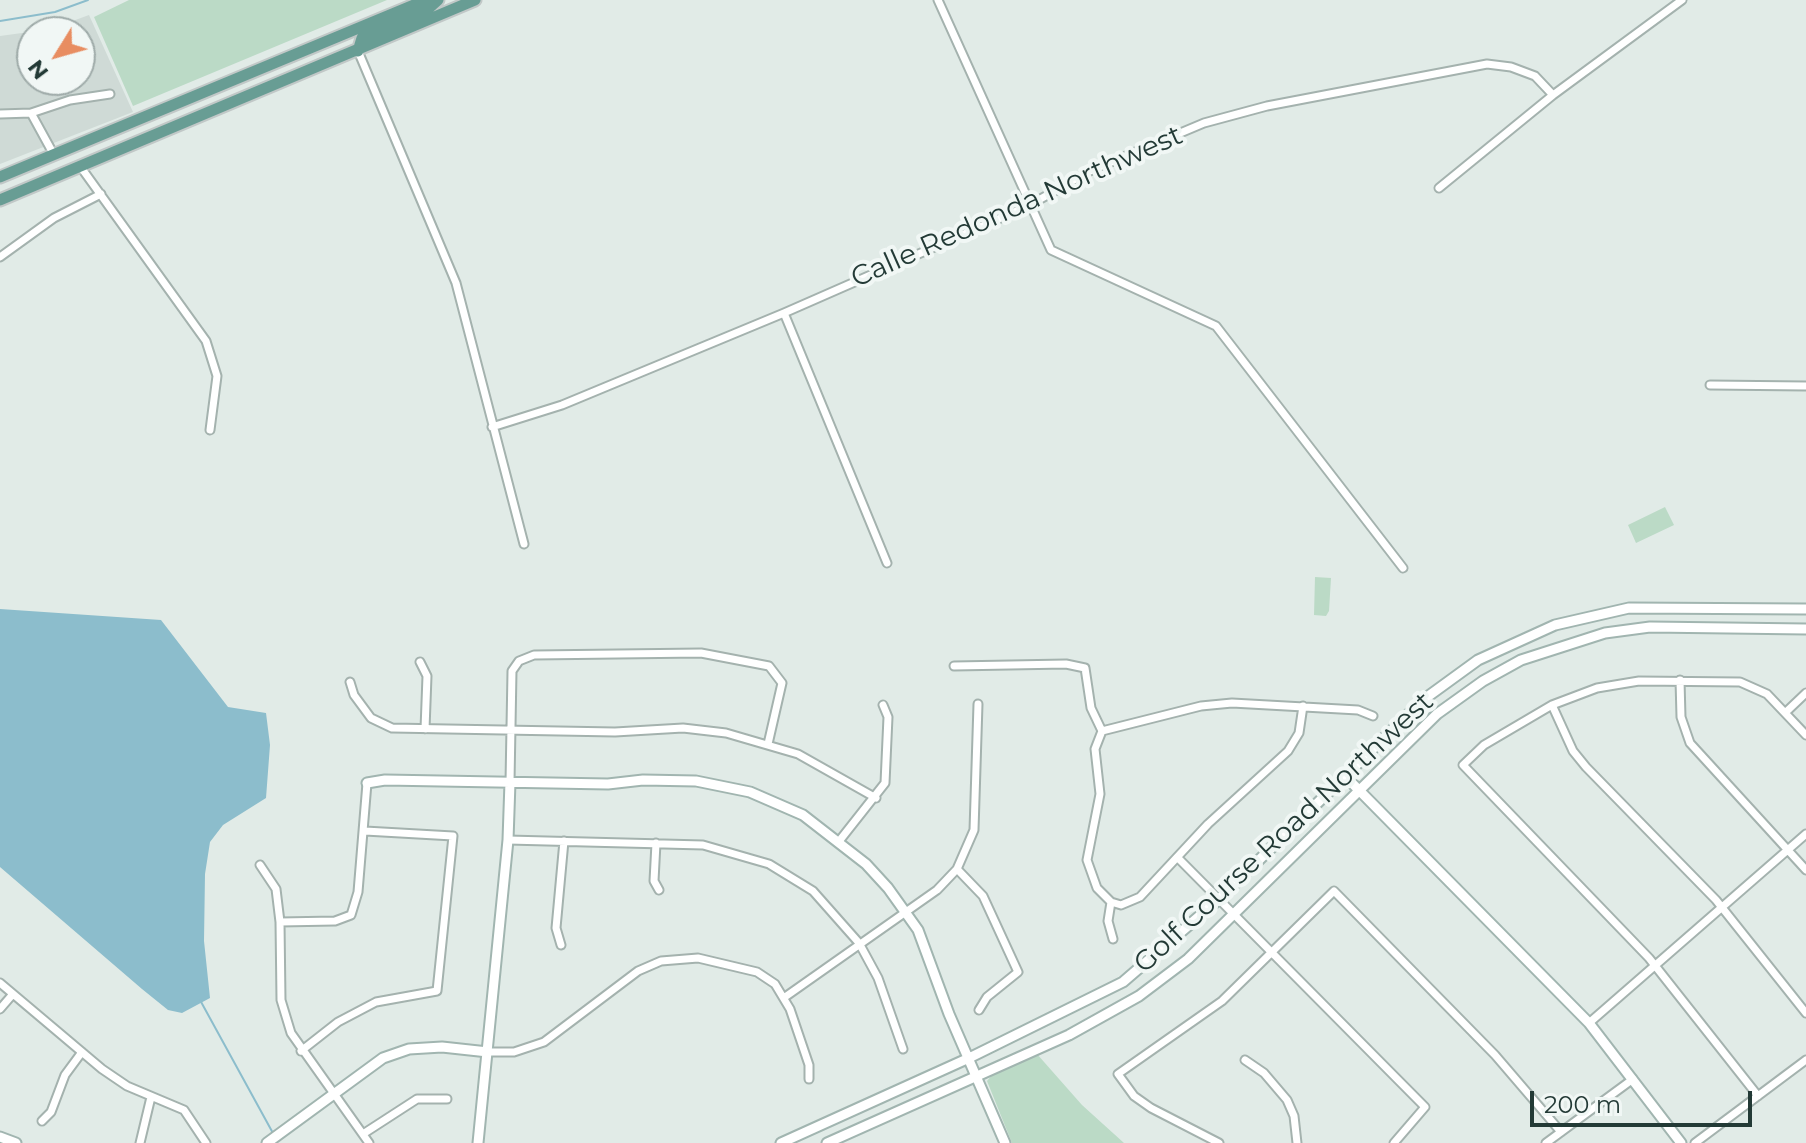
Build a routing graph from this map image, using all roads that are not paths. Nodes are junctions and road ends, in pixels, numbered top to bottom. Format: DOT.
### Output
graph roads {
  1 [pos="426,0"];
  2 [pos="438,0"];
  3 [pos="475,0"];
  4 [pos="938,0"];
  5 [pos="1682,0"];
  6 [pos="358,51"];
  7 [pos="110,94"];
  8 [pos="1553,95"];
  9 [pos="31,113"];
  10 [pos="0,114"];
  11 [pos="54,155"];
  12 [pos="80,166"];
  13 [pos="0,177"];
  14 [pos="1439,188"];
  15 [pos="101,194"];
  16 [pos="0,200"];
  17 [pos="1028,206"];
  18 [pos="0,257"];
  19 [pos="784,313"];
  20 [pos="1710,385"];
  21 [pos="1806,386"];
  22 [pos="492,427"];
  23 [pos="210,430"];
  24 [pos="524,544"];
  25 [pos="887,563"];
  26 [pos="1403,568"];
  27 [pos="1806,609"];
  28 [pos="1806,629"];
  29 [pos="420,662"];
  30 [pos="954,666"];
  31 [pos="1680,680"];
  32 [pos="350,682"];
  33 [pos="1806,693"];
  34 [pos="978,704"];
  35 [pos="883,705"];
  36 [pos="1552,705"];
  37 [pos="1303,706"];
  38 [pos="1786,712"];
  39 [pos="1373,716"];
  40 [pos="425,729"];
  41 [pos="510,731"];
  42 [pos="1102,731"];
  43 [pos="1806,735"];
  44 [pos="768,744"];
  45 [pos="1345,776"];
  46 [pos="510,782"];
  47 [pos="367,783"];
  48 [pos="1359,790"];
  49 [pos="876,798"];
  50 [pos="365,831"];
  51 [pos="1806,834"];
  52 [pos="508,840"];
  53 [pos="840,840"];
  54 [pos="564,841"];
  55 [pos="656,843"];
  56 [pos="1788,849"];
  57 [pos="1179,859"];
  58 [pos="260,865"];
  59 [pos="957,869"];
  60 [pos="1806,870"];
  61 [pos="659,890"];
  62 [pos="1218,900"];
  63 [pos="1111,902"];
  64 [pos="1722,907"];
  65 [pos="906,912"];
  66 [pos="1232,915"];
  67 [pos="280,922"];
  68 [pos="1113,939"];
  69 [pos="859,943"];
  70 [pos="561,945"];
  71 [pos="1271,953"];
  72 [pos="1656,965"];
  73 [pos="0,983"];
  74 [pos="13,994"];
  75 [pos="785,997"];
  76 [pos="0,1009"];
  77 [pos="979,1010"];
  78 [pos="1806,1013"];
  79 [pos="1589,1023"];
  80 [pos="903,1049"];
  81 [pos="301,1051"];
  82 [pos="82,1052"];
  83 [pos="488,1052"];
  84 [pos="969,1058"];
  85 [pos="1245,1060"];
  86 [pos="1806,1060"];
  87 [pos="976,1076"];
  88 [pos="809,1079"];
  89 [pos="1633,1079"];
  90 [pos="333,1093"];
  91 [pos="1758,1096"];
  92 [pos="151,1097"];
  93 [pos="447,1099"];
  94 [pos="42,1121"];
  95 [pos="1561,1132"];
  96 [pos="363,1134"];
  97 [pos="0,1137"];
  98 [pos="16,1143"];
  99 [pos="140,1143"];
  100 [pos="206,1143"];
  101 [pos="267,1143"];
  102 [pos="369,1143"];
  103 [pos="478,1143"];
  104 [pos="781,1143"];
  105 [pos="827,1143"];
  106 [pos="1005,1143"];
  107 [pos="1219,1143"];
  108 [pos="1297,1143"];
  109 [pos="1394,1143"];
  110 [pos="1546,1143"];
  111 [pos="1681,1143"];
  112 [pos="1695,1143"];
  1 -- 11 [label="main road"];
  2 -- 6 [label="main road"];
  3 -- 6 [label="main road"];
  4 -- 17 [label="street"];
  5 -- 8 [label="street"];
  6 -- 12 [label="main road"];
  6 -- 22 [label="street"];
  7 -- 9 [label="street"];
  8 -- 14 [label="street"];
  8 -- 17 [label="street, Calle Redonda Northwest"];
  9 -- 10 [label="street"];
  9 -- 11 [label="street"];
  11 -- 13 [label="main road"];
  12 -- 15 [label="street"];
  12 -- 16 [label="main road"];
  15 -- 18 [label="street"];
  15 -- 23 [label="street"];
  17 -- 19 [label="street, Calle Redonda Northwest"];
  17 -- 26 [label="street"];
  19 -- 22 [label="street, Calle Redonda Northwest"];
  19 -- 25 [label="street"];
  20 -- 21 [label="street"];
  22 -- 24 [label="street"];
  27 -- 45 [label="main road, Golf Course Road Northwest"];
  28 -- 48 [label="main road, Golf Course Road Northwest"];
  29 -- 40 [label="street"];
  30 -- 42 [label="street"];
  31 -- 36 [label="street"];
  31 -- 38 [label="street"];
  31 -- 56 [label="street"];
  32 -- 40 [label="street"];
  33 -- 38 [label="street"];
  34 -- 59 [label="street"];
  35 -- 49 [label="street"];
  36 -- 64 [label="street"];
  36 -- 72 [label="street"];
  37 -- 39 [label="street"];
  37 -- 42 [label="street"];
  37 -- 57 [label="street"];
  38 -- 43 [label="street"];
  40 -- 41 [label="street"];
  41 -- 44 [label="street"];
  41 -- 44 [label="street"];
  41 -- 46 [label="street"];
  42 -- 63 [label="street"];
  44 -- 49 [label="street"];
  45 -- 48 [label="main road"];
  45 -- 62 [label="main road, Golf Course Road Northwest"];
  46 -- 47 [label="main road"];
  46 -- 52 [label="main road"];
  46 -- 53 [label="main road"];
  47 -- 50 [label="street"];
  48 -- 66 [label="main road, Golf Course Road Northwest"];
  48 -- 79 [label="main road"];
  49 -- 53 [label="street"];
  50 -- 67 [label="street"];
  50 -- 81 [label="street"];
  51 -- 56 [label="street"];
  52 -- 54 [label="street"];
  52 -- 83 [label="main road"];
  53 -- 65 [label="main road"];
  54 -- 55 [label="street"];
  54 -- 70 [label="street"];
  55 -- 61 [label="street"];
  55 -- 69 [label="street"];
  56 -- 60 [label="street"];
  56 -- 64 [label="street"];
  57 -- 62 [label="street"];
  57 -- 63 [label="street"];
  58 -- 67 [label="street"];
  59 -- 65 [label="street"];
  59 -- 77 [label="street"];
  62 -- 66 [label="street"];
  62 -- 84 [label="main road, Golf Course Road Northwest"];
  63 -- 68 [label="street"];
  64 -- 72 [label="street"];
  64 -- 78 [label="street"];
  65 -- 69 [label="street"];
  65 -- 84 [label="main road"];
  66 -- 71 [label="street"];
  66 -- 87 [label="main road, Golf Course Road Northwest"];
  67 -- 81 [label="street"];
  69 -- 75 [label="street"];
  69 -- 80 [label="street"];
  71 -- 95 [label="street"];
  71 -- 107 [label="street"];
  71 -- 109 [label="street"];
  72 -- 79 [label="street"];
  72 -- 91 [label="street"];
  73 -- 74 [label="street"];
  74 -- 76 [label="street"];
  74 -- 82 [label="street"];
  75 -- 83 [label="street"];
  75 -- 88 [label="street"];
  79 -- 89 [label="main road"];
  81 -- 90 [label="street"];
  82 -- 92 [label="street"];
  82 -- 94 [label="street"];
  83 -- 90 [label="main road"];
  83 -- 103 [label="main road"];
  84 -- 87 [label="main road"];
  84 -- 104 [label="main road, Golf Course Road Northwest"];
  85 -- 108 [label="street"];
  86 -- 91 [label="street"];
  87 -- 105 [label="main road, Golf Course Road Northwest"];
  87 -- 106 [label="main road"];
  89 -- 95 [label="street"];
  89 -- 111 [label="main road"];
  90 -- 96 [label="street"];
  90 -- 101 [label="main road"];
  91 -- 112 [label="street"];
  92 -- 99 [label="street"];
  92 -- 100 [label="street"];
  93 -- 96 [label="street"];
  95 -- 110 [label="street"];
  96 -- 102 [label="street"];
  97 -- 98 [label="main road"];
}
